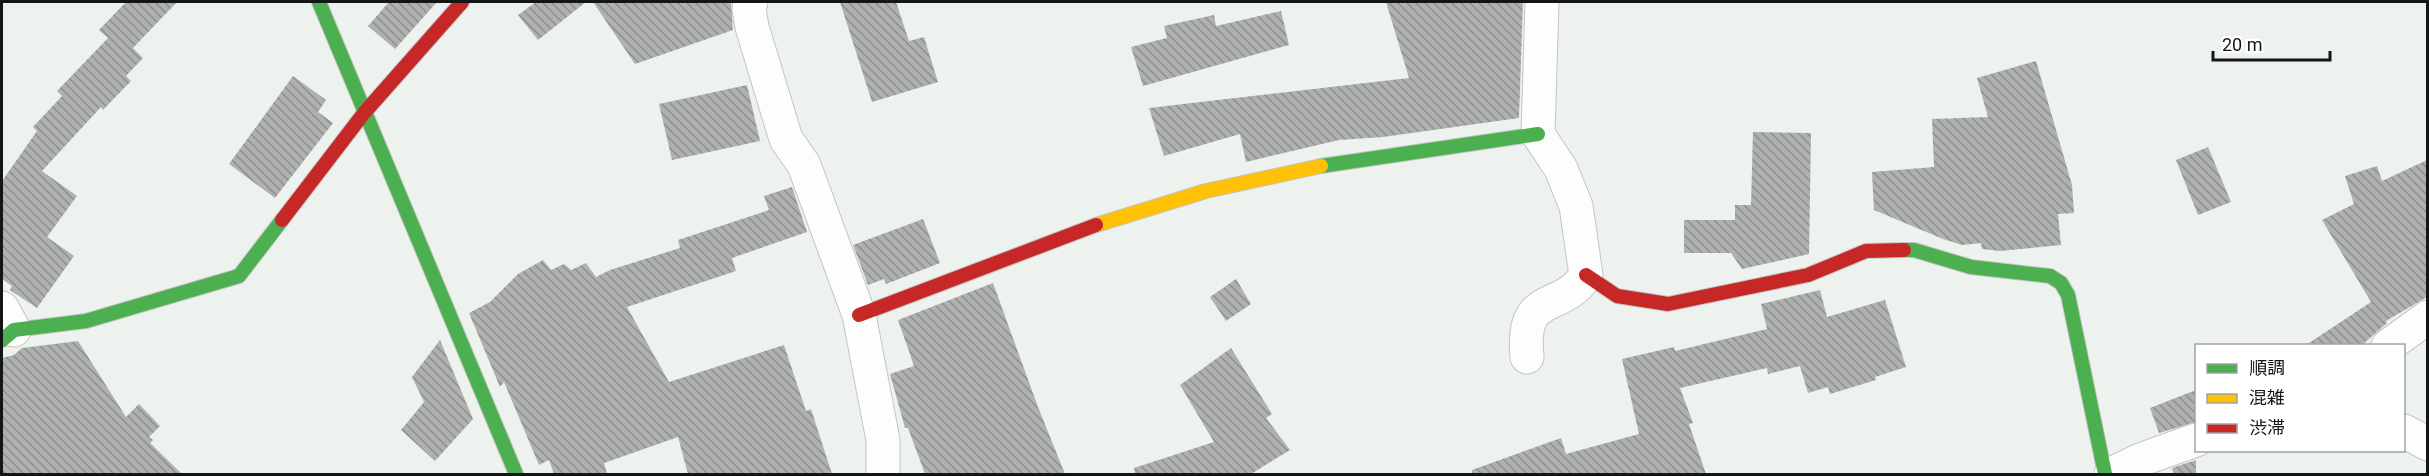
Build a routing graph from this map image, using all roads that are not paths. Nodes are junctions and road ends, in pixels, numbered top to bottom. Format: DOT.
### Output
graph roads {
  1 [pos="319,2"];
  2 [pos="462,2"];
  3 [pos="752,2"];
  4 [pos="1542,2"];
  5 [pos="364,113"];
  6 [pos="1538,134"];
  7 [pos="1586,275"];
  8 [pos="859,315"];
  9 [pos="2427,317"];
  10 [pos="6,326"];
  11 [pos="2389,344"];
  12 [pos="1527,357"];
  13 [pos="2405,432"];
  14 [pos="2195,441"];
  15 [pos="2427,444"];
  16 [pos="516,474"];
  17 [pos="883,474"];
  18 [pos="2105,474"];
  19 [pos="2110,474"];
  1 -- 5 [label="street"];
  2 -- 5 [label="street"];
  3 -- 8 [label="street"];
  4 -- 6 [label="street"];
  5 -- 10 [label="street"];
  5 -- 16 [label="street"];
  6 -- 7 [label="street"];
  6 -- 8 [label="street"];
  7 -- 12 [label="street"];
  7 -- 18 [label="street"];
  8 -- 17 [label="street"];
  9 -- 11 [label="street"];
  13 -- 15 [label="street"];
  14 -- 19 [label="street"];
}
